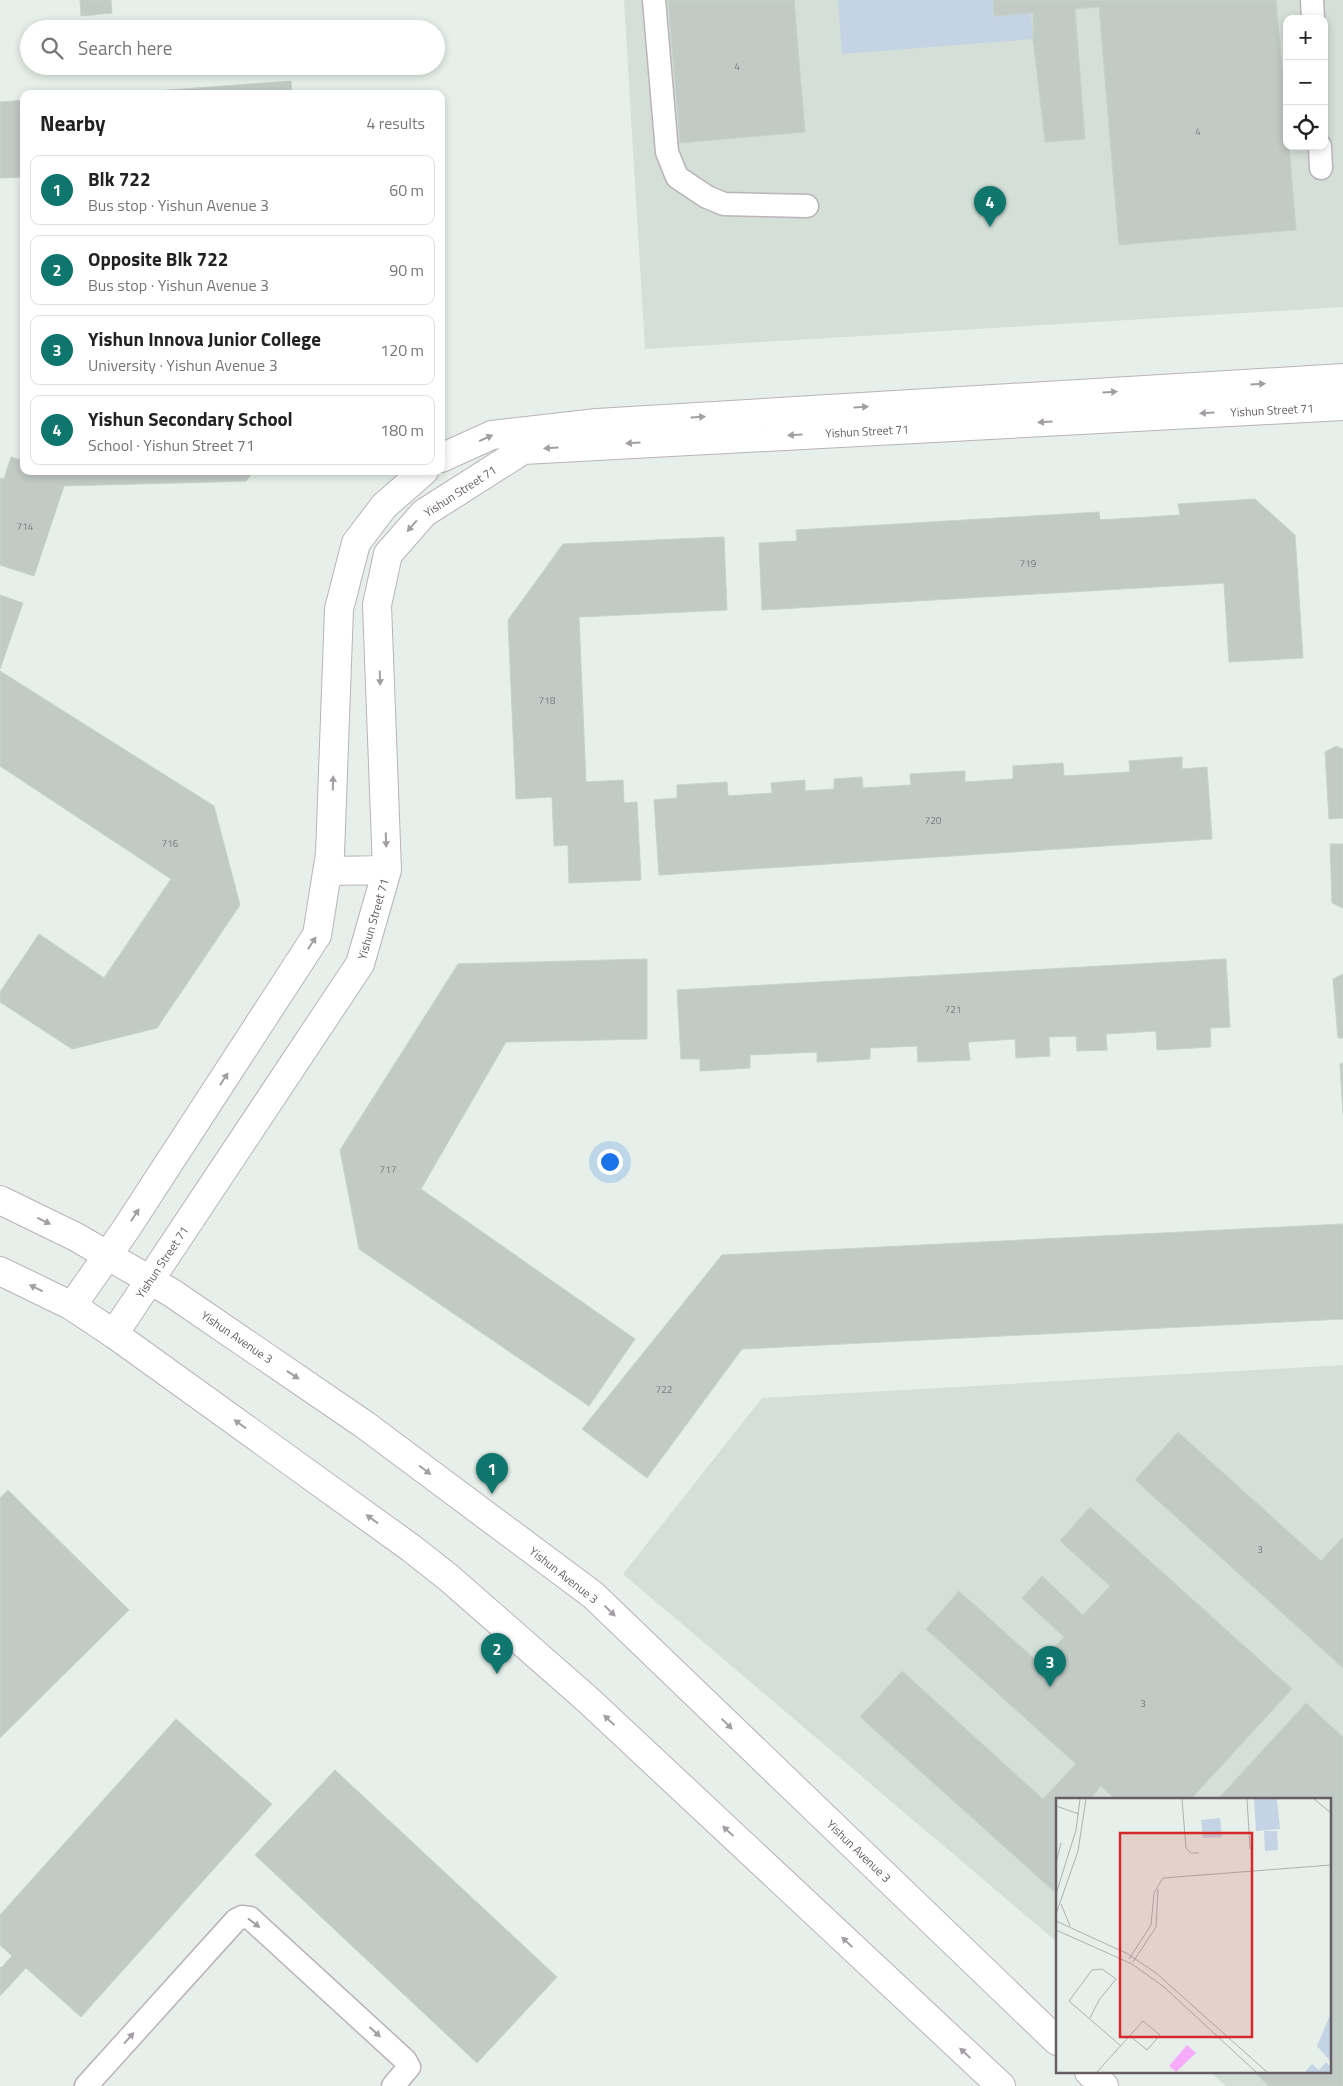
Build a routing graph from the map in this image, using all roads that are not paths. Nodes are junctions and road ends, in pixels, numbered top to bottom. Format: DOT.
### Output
graph roads {
  1 [pos="654,0"];
  2 [pos="1312,0"];
  3 [pos="1313,15"];
  4 [pos="807,206"];
  5 [pos="1330,379"];
  6 [pos="1332,407"];
  7 [pos="445,456"];
  8 [pos="419,475"];
  9 [pos="387,870"];
  10 [pos="329,871"];
  11 [pos="0,1200"];
  12 [pos="108,1255"];
  13 [pos="0,1271"];
  14 [pos="150,1280"];
  15 [pos="72,1306"];
  16 [pos="114,1334"];
  17 [pos="1056,2040"];
  18 [pos="1092,2074"];
  19 [pos="98,2082"];
  20 [pos="393,2086"];
  21 [pos="1001,2086"];
  22 [pos="1104,2086"];
  1 -- 4 [label="lane"];
  2 -- 3 [label="lane"];
  5 -- 6 [label="lane"];
  7 -- 5 [label="street, Yishun Street 71, one-way"];
  6 -- 9 [label="street, Yishun Street 71, one-way"];
  10 -- 8 [label="street, one-way"];
  9 -- 10 [label="street"];
  9 -- 14 [label="street, Yishun Street 71"];
  12 -- 10 [label="street, one-way"];
  11 -- 12 [label="street, Yishun Avenue 3, one-way"];
  12 -- 14 [label="street, Yishun Avenue 3"];
  12 -- 15 [label="street"];
  15 -- 13 [label="street, one-way"];
  14 -- 16 [label="street, Yishun Street 71"];
  14 -- 17 [label="street, Yishun Avenue 3, one-way"];
  15 -- 16 [label="street"];
  21 -- 16 [label="street, one-way"];
  18 -- 22 [label="street"];
  19 -- 20 [label="lane, one-way"];
}
